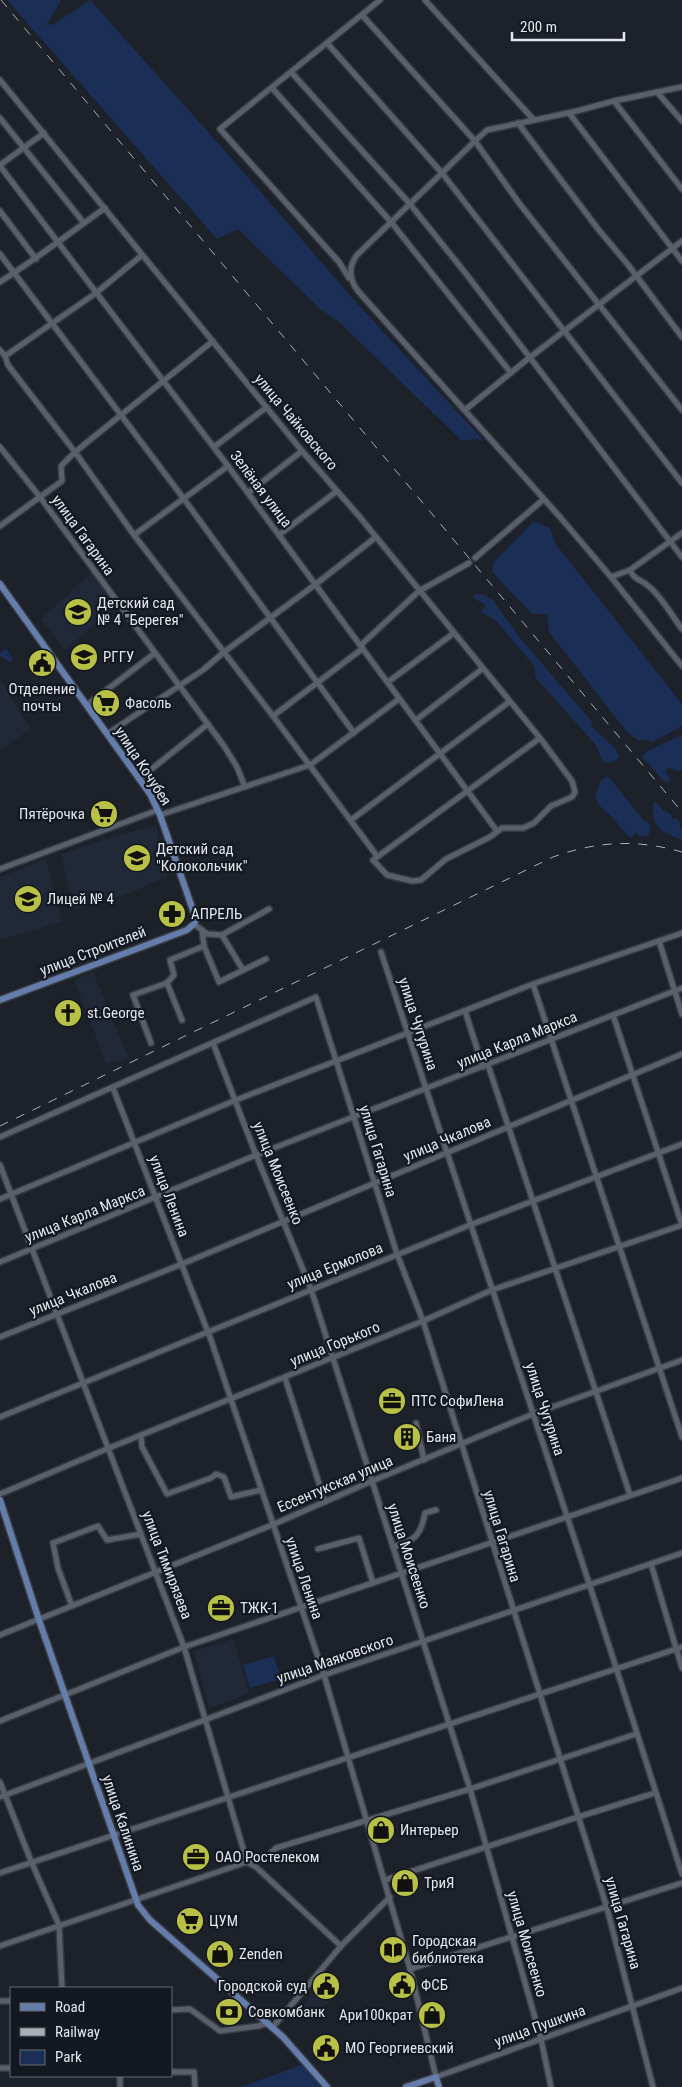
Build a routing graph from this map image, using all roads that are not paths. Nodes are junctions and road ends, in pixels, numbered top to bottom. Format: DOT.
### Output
graph roads {
  1 [pos="380,0"];
  2 [pos="426,0"];
  3 [pos="362,15"];
  4 [pos="327,43"];
  5 [pos="291,72"];
  6 [pos="0,80"];
  7 [pos="682,87"];
  8 [pos="272,88"];
  9 [pos="657,92"];
  10 [pos="614,101"];
  11 [pos="569,113"];
  12 [pos="0,118"];
  13 [pos="534,120"];
  14 [pos="682,121"];
  15 [pos="518,123"];
  16 [pos="44,132"];
  17 [pos="475,141"];
  18 [pos="23,148"];
  19 [pos="0,166"];
  20 [pos="442,173"];
  21 [pos="682,189"];
  22 [pos="410,204"];
  23 [pos="105,208"];
  24 [pos="0,211"];
  25 [pos="391,222"];
  26 [pos="84,223"];
  27 [pos="682,241"];
  28 [pos="58,244"];
  29 [pos="672,248"];
  30 [pos="0,254"];
  31 [pos="142,255"];
  32 [pos="36,259"];
  33 [pos="682,261"];
  34 [pos="339,262"];
  35 [pos="352,263"];
  36 [pos="15,274"];
  37 [pos="637,276"];
  38 [pos="351,281"];
  39 [pos="0,282"];
  40 [pos="96,293"];
  41 [pos="600,304"];
  42 [pos="52,324"];
  43 [pos="564,332"];
  44 [pos="682,337"];
  45 [pos="213,340"];
  46 [pos="0,350"];
  47 [pos="5,356"];
  48 [pos="529,358"];
  49 [pos="511,373"];
  50 [pos="163,380"];
  51 [pos="267,407"];
  52 [pos="466,410"];
  53 [pos="682,410"];
  54 [pos="121,416"];
  55 [pos="0,447"];
  56 [pos="214,447"];
  57 [pos="302,451"];
  58 [pos="75,452"];
  59 [pos="228,466"];
  60 [pos="682,483"];
  61 [pos="337,491"];
  62 [pos="248,493"];
  63 [pos="40,497"];
  64 [pos="184,498"];
  65 [pos="544,499"];
  66 [pos="0,526"];
  67 [pos="682,533"];
  68 [pos="134,535"];
  69 [pos="279,535"];
  70 [pos="376,537"];
  71 [pos="670,541"];
  72 [pos="682,557"];
  73 [pos="475,558"];
  74 [pos="470,563"];
  75 [pos="630,570"];
  76 [pos="611,577"];
  77 [pos="0,584"];
  78 [pos="316,584"];
  79 [pos="419,591"];
  80 [pos="270,618"];
  81 [pos="682,629"];
  82 [pos="454,633"];
  83 [pos="362,649"];
  84 [pos="224,652"];
  85 [pos="155,653"];
  86 [pos="682,666"];
  87 [pos="482,669"];
  88 [pos="388,682"];
  89 [pos="318,683"];
  90 [pos="180,686"];
  91 [pos="400,699"];
  92 [pos="509,702"];
  93 [pos="87,705"];
  94 [pos="273,716"];
  95 [pos="416,720"];
  96 [pos="208,724"];
  97 [pos="354,733"];
  98 [pos="107,734"];
  99 [pos="540,738"];
  100 [pos="441,752"];
  101 [pos="310,764"];
  102 [pos="139,779"];
  103 [pos="245,787"];
  104 [pos="469,790"];
  105 [pos="159,812"];
  106 [pos="351,820"];
  107 [pos="497,831"];
  108 [pos="377,856"];
  109 [pos="0,869"];
  110 [pos="269,909"];
  111 [pos="194,924"];
  112 [pos="202,930"];
  113 [pos="682,933"];
  114 [pos="222,935"];
  115 [pos="659,941"];
  116 [pos="204,946"];
  117 [pos="381,952"];
  118 [pos="266,959"];
  119 [pos="243,970"];
  120 [pos="166,983"];
  121 [pos="532,984"];
  122 [pos="682,988"];
  123 [pos="674,992"];
  124 [pos="0,1000"];
  125 [pos="465,1011"];
  126 [pos="613,1014"];
  127 [pos="682,1014"];
  128 [pos="182,1020"];
  129 [pos="408,1033"];
  130 [pos="550,1040"];
  131 [pos="214,1043"];
  132 [pos="151,1044"];
  133 [pos="682,1054"];
  134 [pos="337,1061"];
  135 [pos="485,1066"];
  136 [pos="633,1075"];
  137 [pos="114,1088"];
  138 [pos="426,1089"];
  139 [pos="236,1100"];
  140 [pos="571,1101"];
  141 [pos="354,1117"];
  142 [pos="508,1127"];
  143 [pos="0,1137"];
  144 [pos="135,1142"];
  145 [pos="682,1144"];
  146 [pos="658,1152"];
  147 [pos="447,1153"];
  148 [pos="256,1155"];
  149 [pos="0,1165"];
  150 [pos="596,1178"];
  151 [pos="375,1183"];
  152 [pos="10,1194"];
  153 [pos="155,1198"];
  154 [pos="0,1199"];
  155 [pos="532,1200"];
  156 [pos="283,1221"];
  157 [pos="470,1225"];
  158 [pos="682,1225"];
  159 [pos="619,1246"];
  160 [pos="31,1249"];
  161 [pos="397,1254"];
  162 [pos="0,1262"];
  163 [pos="182,1264"];
  164 [pos="555,1268"];
  165 [pos="311,1289"];
  166 [pos="492,1290"];
  167 [pos="56,1314"];
  168 [pos="423,1321"];
  169 [pos="208,1332"];
  170 [pos="0,1337"];
  171 [pos="333,1358"];
  172 [pos="682,1360"];
  173 [pos="659,1368"];
  174 [pos="285,1378"];
  175 [pos="84,1383"];
  176 [pos="596,1391"];
  177 [pos="232,1399"];
  178 [pos="533,1414"];
  179 [pos="0,1417"];
  180 [pos="416,1424"];
  181 [pos="141,1436"];
  182 [pos="682,1437"];
  183 [pos="461,1445"];
  184 [pos="109,1448"];
  185 [pos="424,1460"];
  186 [pos="682,1478"];
  187 [pos="372,1481"];
  188 [pos="261,1490"];
  189 [pos="0,1494"];
  190 [pos="630,1495"];
  191 [pos="0,1500"];
  192 [pos="326,1502"];
  193 [pos="436,1510"];
  194 [pos="567,1518"];
  195 [pos="272,1525"];
  196 [pos="141,1534"];
  197 [pos="492,1543"];
  198 [pos="393,1547"];
  199 [pos="318,1550"];
  200 [pos="682,1553"];
  201 [pos="651,1564"];
  202 [pos="156,1571"];
  203 [pos="402,1574"];
  204 [pos="373,1583"];
  205 [pos="589,1583"];
  206 [pos="72,1606"];
  207 [pos="301,1608"];
  208 [pos="512,1610"];
  209 [pos="39,1620"];
  210 [pos="0,1635"];
  211 [pos="423,1641"];
  212 [pos="184,1647"];
  213 [pos="679,1648"];
  214 [pos="616,1668"];
  215 [pos="682,1668"];
  216 [pos="324,1675"];
  217 [pos="539,1694"];
  218 [pos="66,1695"];
  219 [pos="205,1719"];
  220 [pos="0,1720"];
  221 [pos="450,1724"];
  222 [pos="636,1734"];
  223 [pos="349,1758"];
  224 [pos="560,1760"];
  225 [pos="89,1762"];
  226 [pos="0,1782"];
  227 [pos="470,1789"];
  228 [pos="655,1793"];
  229 [pos="3,1796"];
  230 [pos="228,1796"];
  231 [pos="578,1816"];
  232 [pos="368,1822"];
  233 [pos="114,1835"];
  234 [pos="486,1847"];
  235 [pos="31,1861"];
  236 [pos="247,1862"];
  237 [pos="0,1873"];
  238 [pos="682,1874"];
  239 [pos="385,1880"];
  240 [pos="682,1883"];
  241 [pos="390,1897"];
  242 [pos="136,1901"];
  243 [pos="607,1908"];
  244 [pos="59,1925"];
  245 [pos="513,1937"];
  246 [pos="0,1946"];
  247 [pos="341,1946"];
  248 [pos="410,1969"];
  249 [pos="62,1987"];
  250 [pos="682,1988"];
  251 [pos="632,2006"];
  252 [pos="172,2010"];
  253 [pos="270,2025"];
  254 [pos="541,2039"];
  255 [pos="172,2072"];
  256 [pos="436,2077"];
  257 [pos="195,2087"];
  258 [pos="327,2087"];
  259 [pos="406,2087"];
  260 [pos="438,2087"];
  261 [pos="551,2087"];
  262 [pos="653,2087"];
  1 -- 3 [label="street"];
  2 -- 13 [label="street"];
  3 -- 4 [label="street"];
  3 -- 17 [label="street"];
  4 -- 5 [label="street"];
  4 -- 20 [label="street"];
  5 -- 8 [label="street"];
  5 -- 22 [label="street"];
  6 -- 16 [label="street, улица Чайковского"];
  7 -- 9 [label="street"];
  8 -- 25 [label="street"];
  8 -- 34 [label="street"];
  9 -- 10 [label="street"];
  9 -- 14 [label="street"];
  10 -- 11 [label="street"];
  10 -- 21 [label="street"];
  11 -- 13 [label="street"];
  11 -- 29 [label="street"];
  12 -- 18 [label="street"];
  13 -- 15 [label="street"];
  15 -- 17 [label="street"];
  15 -- 37 [label="street"];
  16 -- 18 [label="street"];
  16 -- 23 [label="street, улица Чайковского"];
  17 -- 20 [label="street"];
  17 -- 41 [label="street"];
  18 -- 19 [label="street"];
  18 -- 26 [label="street"];
  19 -- 28 [label="street, Зелёная улица"];
  20 -- 22 [label="street"];
  20 -- 43 [label="street"];
  22 -- 25 [label="street"];
  22 -- 48 [label="street"];
  23 -- 26 [label="street"];
  23 -- 31 [label="street, улица Чайковского"];
  24 -- 32 [label="street"];
  25 -- 35 [label="street"];
  25 -- 49 [label="street"];
  26 -- 28 [label="street"];
  27 -- 29 [label="street"];
  28 -- 32 [label="street"];
  28 -- 40 [label="street, Зелёная улица"];
  29 -- 33 [label="street"];
  29 -- 37 [label="street"];
  30 -- 36 [label="street"];
  31 -- 40 [label="street"];
  31 -- 45 [label="street, улица Чайковского"];
  32 -- 36 [label="street"];
  34 -- 35 [label="street"];
  34 -- 38 [label="street"];
  35 -- 38 [label="street"];
  36 -- 39 [label="street"];
  36 -- 42 [label="street"];
  37 -- 41 [label="street"];
  37 -- 44 [label="street"];
  38 -- 52 [label="street"];
  40 -- 42 [label="street"];
  40 -- 50 [label="street, Зелёная улица"];
  41 -- 43 [label="street"];
  41 -- 53 [label="street"];
  42 -- 47 [label="street"];
  42 -- 54 [label="street"];
  43 -- 48 [label="street"];
  43 -- 60 [label="street"];
  45 -- 50 [label="street"];
  45 -- 51 [label="street, улица Чайковского"];
  46 -- 47 [label="street"];
  47 -- 58 [label="street"];
  48 -- 49 [label="street"];
  48 -- 71 [label="street"];
  49 -- 52 [label="street"];
  50 -- 54 [label="street"];
  50 -- 56 [label="street, Зелёная улица"];
  51 -- 56 [label="street"];
  51 -- 57 [label="street, улица Чайковского"];
  52 -- 65 [label="street"];
  54 -- 58 [label="street"];
  54 -- 64 [label="street"];
  55 -- 63 [label="street, улица Гагарина"];
  56 -- 59 [label="street, Зелёная улица"];
  57 -- 61 [label="street, улица Чайковского"];
  57 -- 62 [label="street"];
  58 -- 63 [label="street"];
  58 -- 68 [label="street"];
  59 -- 62 [label="street, Зелёная улица"];
  59 -- 64 [label="street"];
  61 -- 69 [label="street"];
  61 -- 70 [label="street, улица Чайковского"];
  62 -- 69 [label="street, Зелёная улица"];
  63 -- 66 [label="street"];
  63 -- 85 [label="street, улица Гагарина"];
  64 -- 68 [label="street"];
  64 -- 80 [label="street"];
  65 -- 73 [label="street"];
  65 -- 76 [label="street"];
  67 -- 71 [label="street"];
  68 -- 84 [label="street"];
  69 -- 78 [label="street, Зелёная улица"];
  70 -- 78 [label="street"];
  70 -- 79 [label="street, улица Чайковского"];
  71 -- 72 [label="street"];
  71 -- 75 [label="street"];
  74 -- 79 [label="street"];
  75 -- 76 [label="street"];
  75 -- 81 [label="street"];
  76 -- 86 [label="street"];
  77 -- 93 [label="main road, улица Кочубея"];
  78 -- 80 [label="street"];
  78 -- 83 [label="street, Зелёная улица"];
  79 -- 82 [label="street, улица Чайковского"];
  79 -- 83 [label="street"];
  80 -- 84 [label="street"];
  80 -- 89 [label="street"];
  82 -- 87 [label="street, улица Чайковского"];
  82 -- 88 [label="street"];
  83 -- 88 [label="street, Зелёная улица"];
  83 -- 89 [label="street"];
  84 -- 90 [label="street"];
  84 -- 94 [label="street"];
  85 -- 90 [label="street, улица Гагарина"];
  85 -- 93 [label="street"];
  87 -- 92 [label="street, улица Чайковского"];
  87 -- 95 [label="street"];
  88 -- 91 [label="street, Зелёная улица"];
  89 -- 94 [label="street"];
  89 -- 97 [label="street"];
  90 -- 96 [label="street, улица Гагарина"];
  90 -- 98 [label="street"];
  91 -- 95 [label="street, Зелёная улица"];
  91 -- 97 [label="street"];
  92 -- 99 [label="street, улица Чайковского"];
  92 -- 100 [label="street"];
  93 -- 98 [label="main road, улица Кочубея"];
  94 -- 101 [label="street"];
  95 -- 100 [label="street, Зелёная улица"];
  96 -- 102 [label="street"];
  96 -- 103 [label="street, улица Гагарина"];
  97 -- 101 [label="street"];
  98 -- 102 [label="main road, улица Кочубея"];
  99 -- 104 [label="street"];
  99 -- 107 [label="street, улица Чайковского"];
  100 -- 104 [label="street, Зелёная улица"];
  100 -- 106 [label="street"];
  101 -- 103 [label="street"];
  101 -- 106 [label="street"];
  102 -- 105 [label="main road, улица Кочубея"];
  103 -- 105 [label="street"];
  104 -- 107 [label="street, Зелёная улица"];
  104 -- 108 [label="street"];
  105 -- 109 [label="street"];
  105 -- 111 [label="main road, улица Кочубея"];
  106 -- 108 [label="street"];
  107 -- 108 [label="street"];
  110 -- 114 [label="street"];
  111 -- 112 [label="street"];
  111 -- 124 [label="main road, улица Строителей"];
  112 -- 114 [label="street"];
  112 -- 116 [label="street"];
  113 -- 115 [label="street"];
  114 -- 119 [label="street"];
  115 -- 121 [label="street"];
  115 -- 123 [label="street"];
  116 -- 119 [label="street"];
  116 -- 120 [label="street"];
  117 -- 129 [label="street, улица Чугурина"];
  118 -- 119 [label="street"];
  120 -- 128 [label="street"];
  120 -- 132 [label="street"];
  121 -- 125 [label="street"];
  121 -- 130 [label="street"];
  122 -- 123 [label="street, улица Карла Маркса"];
  123 -- 126 [label="street, улица Карла Маркса"];
  123 -- 127 [label="street"];
  125 -- 129 [label="street"];
  125 -- 135 [label="street"];
  126 -- 130 [label="street, улица Карла Маркса"];
  126 -- 136 [label="street"];
  129 -- 134 [label="street"];
  129 -- 138 [label="street, улица Чугурина"];
  130 -- 135 [label="street, улица Карла Маркса"];
  130 -- 140 [label="street"];
  131 -- 134 [label="street, улица Гагарина"];
  131 -- 137 [label="street"];
  131 -- 139 [label="street, улица Моисеенко"];
  133 -- 136 [label="street, улица Чкалова"];
  134 -- 139 [label="street"];
  134 -- 141 [label="street, улица Гагарина"];
  135 -- 138 [label="street, улица Карла Маркса"];
  135 -- 142 [label="street"];
  136 -- 140 [label="street, улица Чкалова"];
  136 -- 146 [label="street"];
  137 -- 143 [label="street"];
  137 -- 144 [label="street, улица Ленина"];
  138 -- 141 [label="street, улица Карла Маркса"];
  138 -- 147 [label="street, улица Чугурина"];
  139 -- 144 [label="street"];
  139 -- 148 [label="street, улица Моисеенко"];
  140 -- 142 [label="street, улица Чкалова"];
  140 -- 150 [label="street"];
  141 -- 148 [label="street, улица Карла Маркса"];
  141 -- 151 [label="street, улица Гагарина"];
  142 -- 147 [label="street, улица Чкалова"];
  142 -- 155 [label="street"];
  144 -- 152 [label="street"];
  144 -- 153 [label="street, улица Ленина"];
  145 -- 146 [label="street, улица Ермолова"];
  146 -- 150 [label="street, улица Ермолова"];
  146 -- 158 [label="street"];
  147 -- 151 [label="street, улица Чкалова"];
  147 -- 157 [label="street, улица Чугурина"];
  148 -- 153 [label="street, улица Карла Маркса"];
  148 -- 156 [label="street, улица Моисеенко"];
  149 -- 152 [label="street, улица Тимирязева"];
  150 -- 155 [label="street, улица Ермолова"];
  150 -- 159 [label="street"];
  151 -- 156 [label="street, улица Чкалова"];
  151 -- 161 [label="street, улица Гагарина"];
  152 -- 154 [label="street"];
  152 -- 160 [label="street, улица Тимирязева"];
  153 -- 160 [label="street, улица Карла Маркса"];
  153 -- 163 [label="street, улица Ленина"];
  155 -- 157 [label="street, улица Ермолова"];
  155 -- 164 [label="street"];
  156 -- 163 [label="street, улица Чкалова"];
  156 -- 165 [label="street, улица Моисеенко"];
  157 -- 161 [label="street, улица Ермолова"];
  157 -- 166 [label="street, улица Чугурина"];
  158 -- 159 [label="street, улица Горького"];
  159 -- 164 [label="street, улица Горького"];
  159 -- 173 [label="street"];
  160 -- 162 [label="street, улица Карла Маркса"];
  160 -- 167 [label="street, улица Тимирязева"];
  161 -- 165 [label="street, улица Ермолова"];
  161 -- 168 [label="street, улица Гагарина"];
  163 -- 167 [label="street, улица Чкалова"];
  163 -- 169 [label="street, улица Ленина"];
  164 -- 166 [label="street, улица Горького"];
  164 -- 176 [label="street"];
  165 -- 169 [label="street, улица Ермолова"];
  165 -- 171 [label="street, улица Моисеенко"];
  166 -- 168 [label="street, улица Горького"];
  166 -- 178 [label="street, улица Чугурина"];
  167 -- 170 [label="street, улица Чкалова"];
  167 -- 175 [label="street, улица Тимирязева"];
  168 -- 171 [label="street, улица Горького"];
  168 -- 183 [label="street, улица Гагарина"];
  169 -- 175 [label="street, улица Ермолова"];
  169 -- 177 [label="street, улица Ленина"];
  171 -- 174 [label="street, улица Горького"];
  171 -- 187 [label="street, улица Моисеенко"];
  172 -- 173 [label="street, Ессентукская улица"];
  173 -- 176 [label="street, Ессентукская улица"];
  173 -- 182 [label="street"];
  174 -- 177 [label="street, улица Горького"];
  174 -- 192 [label="street"];
  175 -- 179 [label="street, улица Ермолова"];
  175 -- 184 [label="street, улица Тимирязева"];
  176 -- 178 [label="street, Ессентукская улица"];
  176 -- 190 [label="street"];
  177 -- 181 [label="street, улица Горького"];
  177 -- 188 [label="street, улица Ленина"];
  178 -- 183 [label="street, Ессентукская улица"];
  178 -- 194 [label="street, улица Чугурина"];
  180 -- 185 [label="street"];
  181 -- 184 [label="street, улица Горького"];
  181 -- 188 [label="street"];
  183 -- 185 [label="street, Ессентукская улица"];
  183 -- 197 [label="street, улица Гагарина"];
  184 -- 189 [label="street, улица Горького"];
  184 -- 196 [label="street, улица Тимирязева"];
  185 -- 187 [label="street, Ессентукская улица"];
  186 -- 190 [label="street"];
  187 -- 192 [label="street, Ессентукская улица"];
  187 -- 198 [label="street, улица Моисеенко"];
  188 -- 195 [label="street, улица Ленина"];
  190 -- 194 [label="street"];
  191 -- 209 [label="main road, улица Калинина"];
  192 -- 195 [label="street, Ессентукская улица"];
  193 -- 198 [label="street"];
  194 -- 197 [label="street"];
  194 -- 205 [label="street, улица Чугурина"];
  195 -- 202 [label="street, Ессентукская улица"];
  195 -- 207 [label="street, улица Ленина"];
  196 -- 202 [label="street, улица Тимирязева"];
  196 -- 206 [label="street"];
  197 -- 203 [label="street"];
  197 -- 208 [label="street, улица Гагарина"];
  198 -- 203 [label="street, улица Моисеенко"];
  199 -- 204 [label="street"];
  200 -- 201 [label="street, улица Маяковского"];
  201 -- 205 [label="street, улица Маяковского"];
  201 -- 213 [label="street"];
  202 -- 206 [label="street, Ессентукская улица"];
  202 -- 212 [label="street, улица Тимирязева"];
  203 -- 204 [label="street"];
  203 -- 211 [label="street, улица Моисеенко"];
  204 -- 207 [label="street"];
  205 -- 208 [label="street, улица Маяковского"];
  205 -- 214 [label="street, улица Чугурина"];
  206 -- 209 [label="street, Ессентукская улица"];
  207 -- 212 [label="street"];
  207 -- 216 [label="street, улица Ленина"];
  208 -- 211 [label="street, улица Маяковского"];
  208 -- 217 [label="street, улица Гагарина"];
  209 -- 210 [label="street, Ессентукская улица"];
  209 -- 218 [label="main road, улица Калинина"];
  211 -- 216 [label="street, улица Маяковского"];
  211 -- 221 [label="street, улица Моисеенко"];
  212 -- 218 [label="street"];
  212 -- 219 [label="street, улица Тимирязева"];
  213 -- 214 [label="street"];
  213 -- 215 [label="street"];
  214 -- 217 [label="street"];
  214 -- 222 [label="street, улица Чугурина"];
  216 -- 219 [label="street, улица Маяковского"];
  216 -- 223 [label="street, улица Ленина"];
  217 -- 221 [label="street"];
  217 -- 224 [label="street, улица Гагарина"];
  218 -- 220 [label="street"];
  218 -- 225 [label="main road, улица Калинина"];
  219 -- 225 [label="street, улица Маяковского"];
  219 -- 230 [label="street, улица Тимирязева"];
  221 -- 223 [label="street"];
  221 -- 227 [label="street, улица Моисеенко"];
  222 -- 224 [label="street"];
  222 -- 228 [label="street, улица Чугурина"];
  223 -- 230 [label="street"];
  223 -- 232 [label="street, улица Ленина"];
  224 -- 227 [label="street"];
  224 -- 231 [label="street, улица Гагарина"];
  225 -- 229 [label="street, улица Маяковского"];
  225 -- 233 [label="main road, улица Калинина"];
  226 -- 229 [label="street"];
  227 -- 232 [label="street"];
  227 -- 234 [label="street, улица Моисеенко"];
  228 -- 231 [label="street"];
  228 -- 238 [label="street, улица Чугурина"];
  229 -- 235 [label="street"];
  230 -- 233 [label="street"];
  230 -- 236 [label="street, улица Тимирязева"];
  231 -- 234 [label="street"];
  231 -- 243 [label="street, улица Гагарина"];
  232 -- 236 [label="street"];
  232 -- 239 [label="street, улица Ленина"];
  233 -- 235 [label="street"];
  233 -- 242 [label="main road, улица Калинина"];
  234 -- 239 [label="street"];
  234 -- 245 [label="street, улица Моисеенко"];
  235 -- 237 [label="street"];
  235 -- 244 [label="street"];
  236 -- 242 [label="street"];
  236 -- 247 [label="street"];
  239 -- 241 [label="street, улица Ленина"];
  240 -- 243 [label="street"];
  241 -- 247 [label="street"];
  241 -- 248 [label="street, улица Ленина"];
  242 -- 244 [label="street"];
  242 -- 253 [label="main road, улица Калинина"];
  243 -- 245 [label="street"];
  243 -- 251 [label="street, улица Гагарина"];
  244 -- 246 [label="street"];
  244 -- 249 [label="street"];
  245 -- 248 [label="street"];
  245 -- 254 [label="street, улица Моисеенко"];
  247 -- 253 [label="street"];
  248 -- 256 [label="street, улица Ленина"];
  250 -- 251 [label="street, улица Пушкина"];
  251 -- 254 [label="street, улица Пушкина"];
  251 -- 262 [label="street, улица Гагарина"];
  252 -- 253 [label="street"];
  253 -- 258 [label="main road, улица Калинина"];
  254 -- 256 [label="street, улица Пушкина"];
  254 -- 261 [label="street, улица Моисеенко"];
  255 -- 257 [label="street"];
  256 -- 259 [label="main road, улица Пушкина"];
  256 -- 260 [label="main road, улица Ленина"];
}
